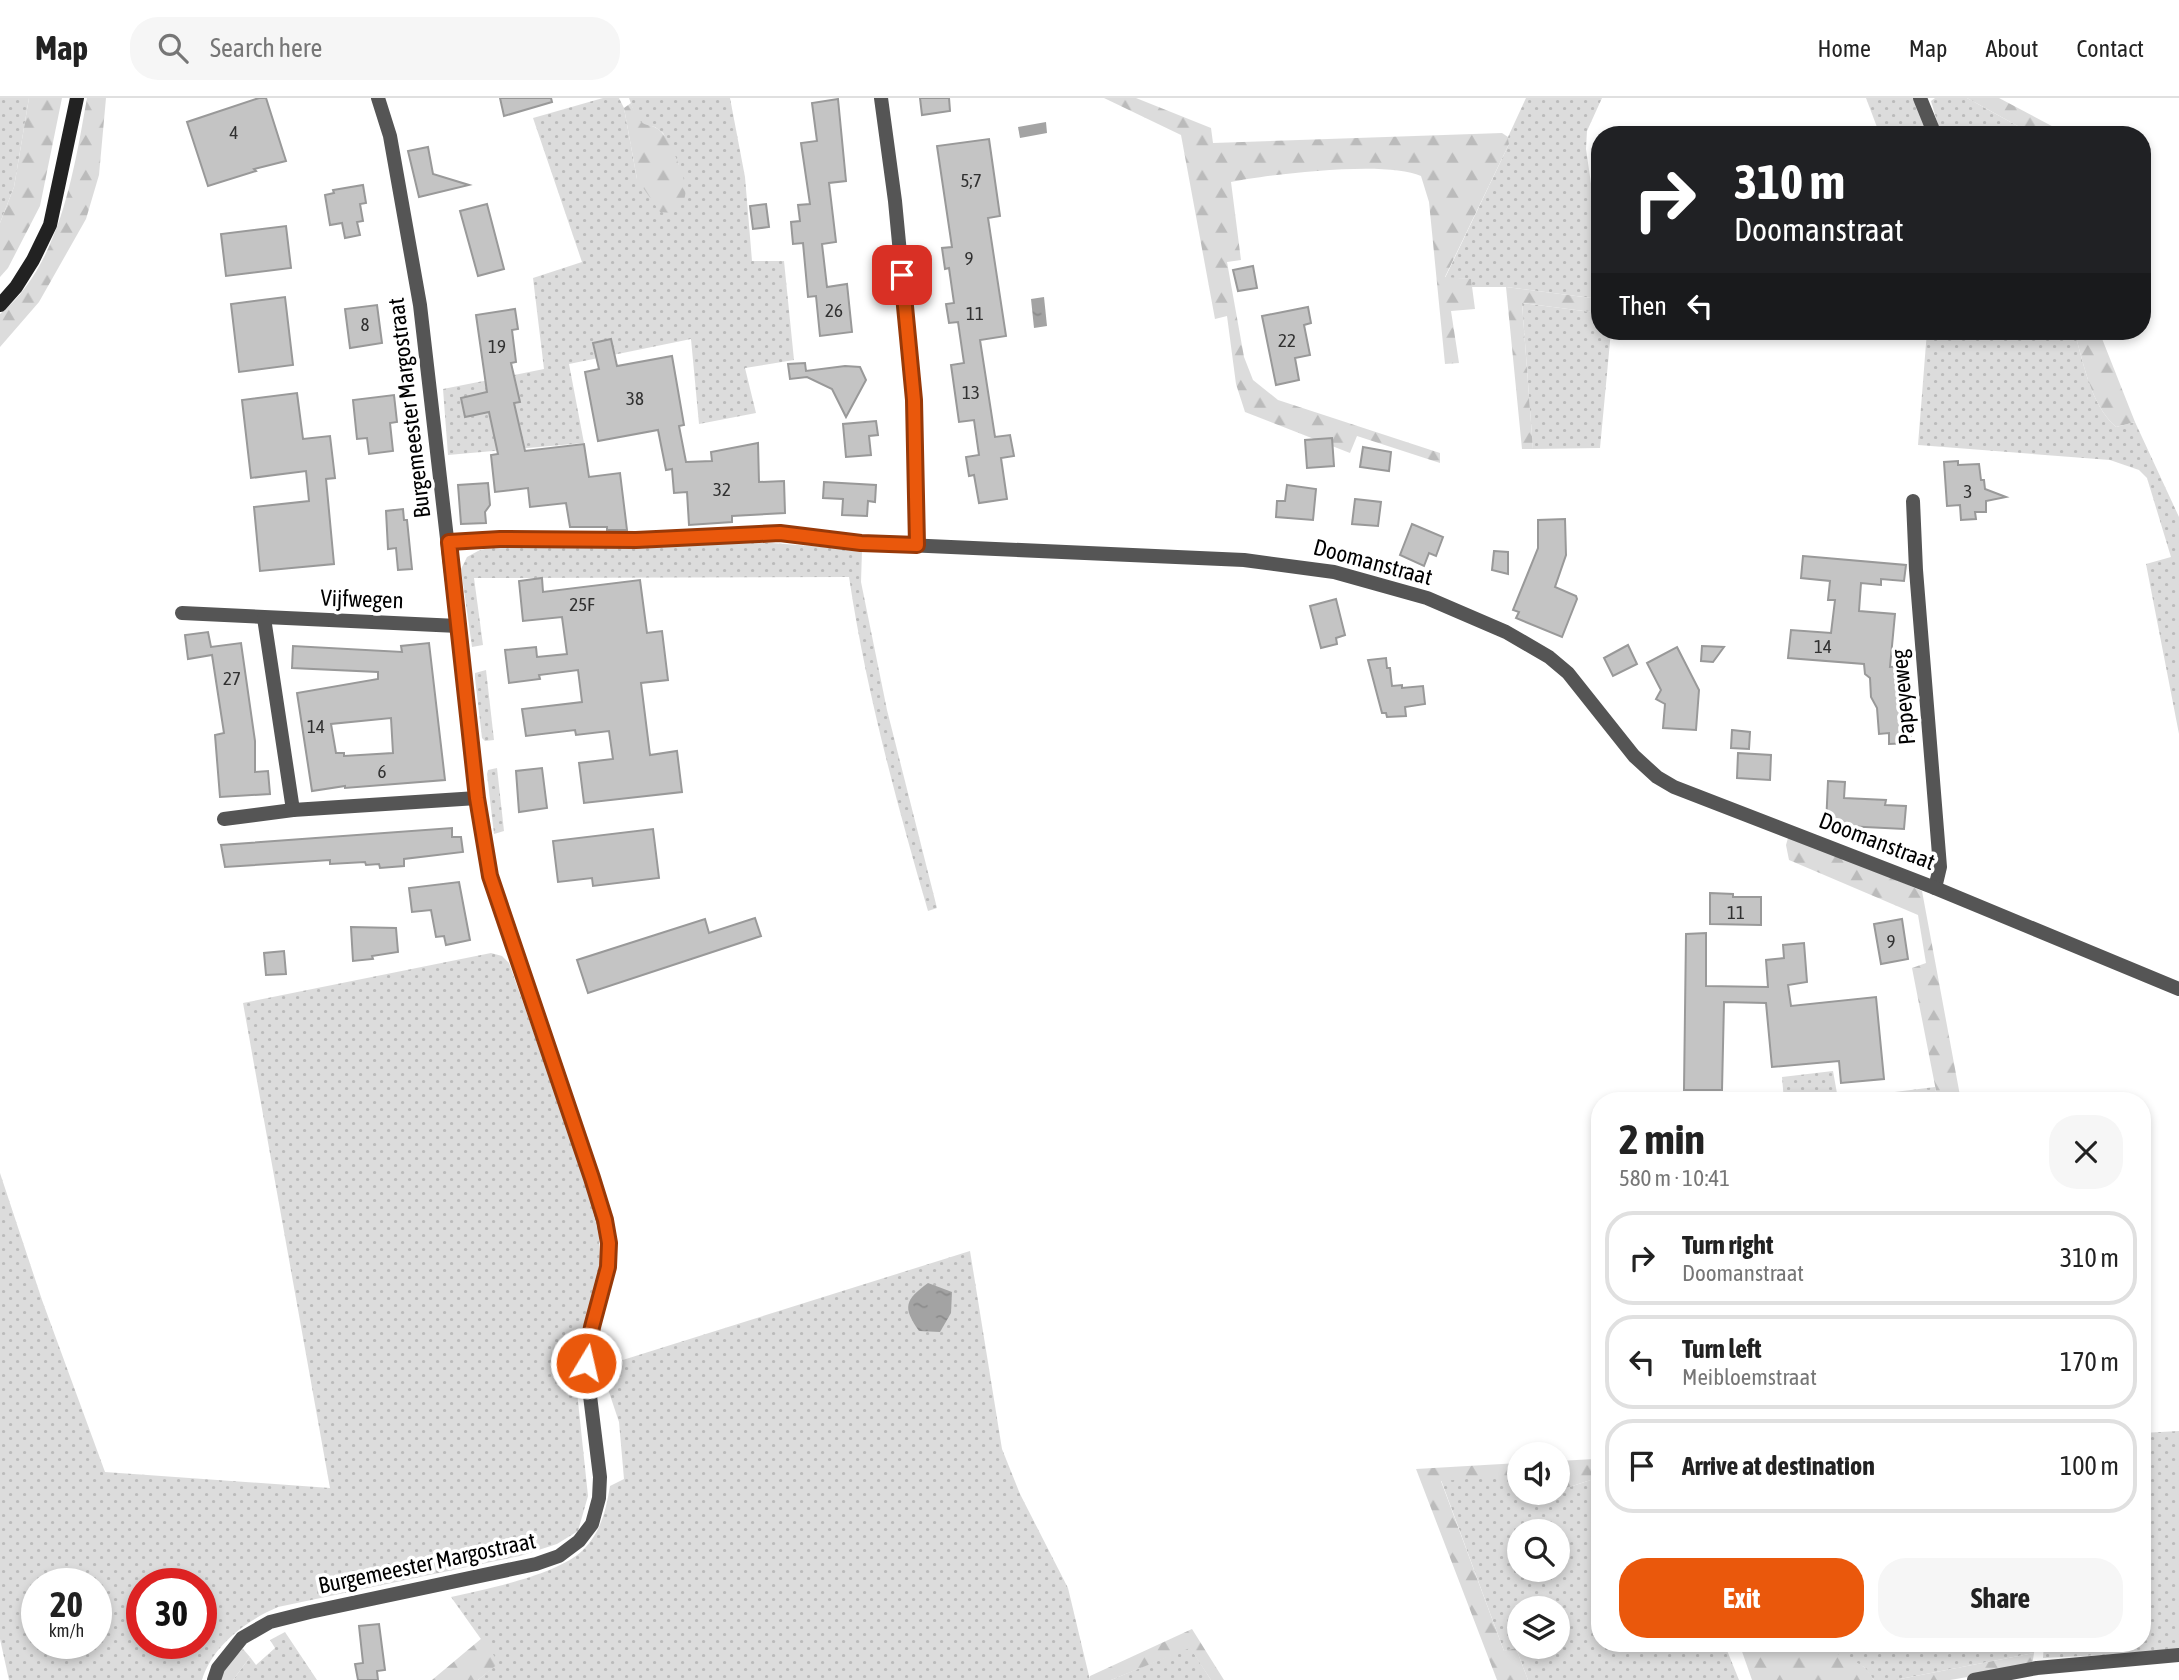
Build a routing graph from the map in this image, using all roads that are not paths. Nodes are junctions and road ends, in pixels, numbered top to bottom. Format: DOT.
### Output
graph roads {
  1 [pos="77,98"];
  2 [pos="379,98"];
  3 [pos="881,98"];
  4 [pos="1920,98"];
  5 [pos="1931,126"];
  6 [pos="0,305"];
  7 [pos="1913,501"];
  8 [pos="449,542"];
  9 [pos="917,545"];
  10 [pos="182,613"];
  11 [pos="264,618"];
  12 [pos="458,626"];
  13 [pos="477,798"];
  14 [pos="293,810"];
  15 [pos="224,819"];
  16 [pos="1935,888"];
  17 [pos="2179,989"];
  18 [pos="2179,1655"];
  19 [pos="214,1680"];
  20 [pos="1974,1680"];
  1 -- 6 [label="street"];
  2 -- 8 [label="street, Burgemeester Margostraat"];
  3 -- 9 [label="street"];
  4 -- 5 [label="street"];
  7 -- 16 [label="street, Papeyeweg"];
  8 -- 9 [label="street, Doomanstraat"];
  8 -- 12 [label="street, Burgemeester Margostraat"];
  9 -- 16 [label="street, Doomanstraat"];
  10 -- 11 [label="street, Vijfwegen"];
  11 -- 12 [label="street, Vijfwegen"];
  11 -- 14 [label="street"];
  12 -- 13 [label="street, Burgemeester Margostraat"];
  13 -- 14 [label="street"];
  13 -- 19 [label="street, Burgemeester Margostraat"];
  14 -- 15 [label="street"];
  16 -- 17 [label="street, Doomanstraat"];
  18 -- 20 [label="street"];
}
